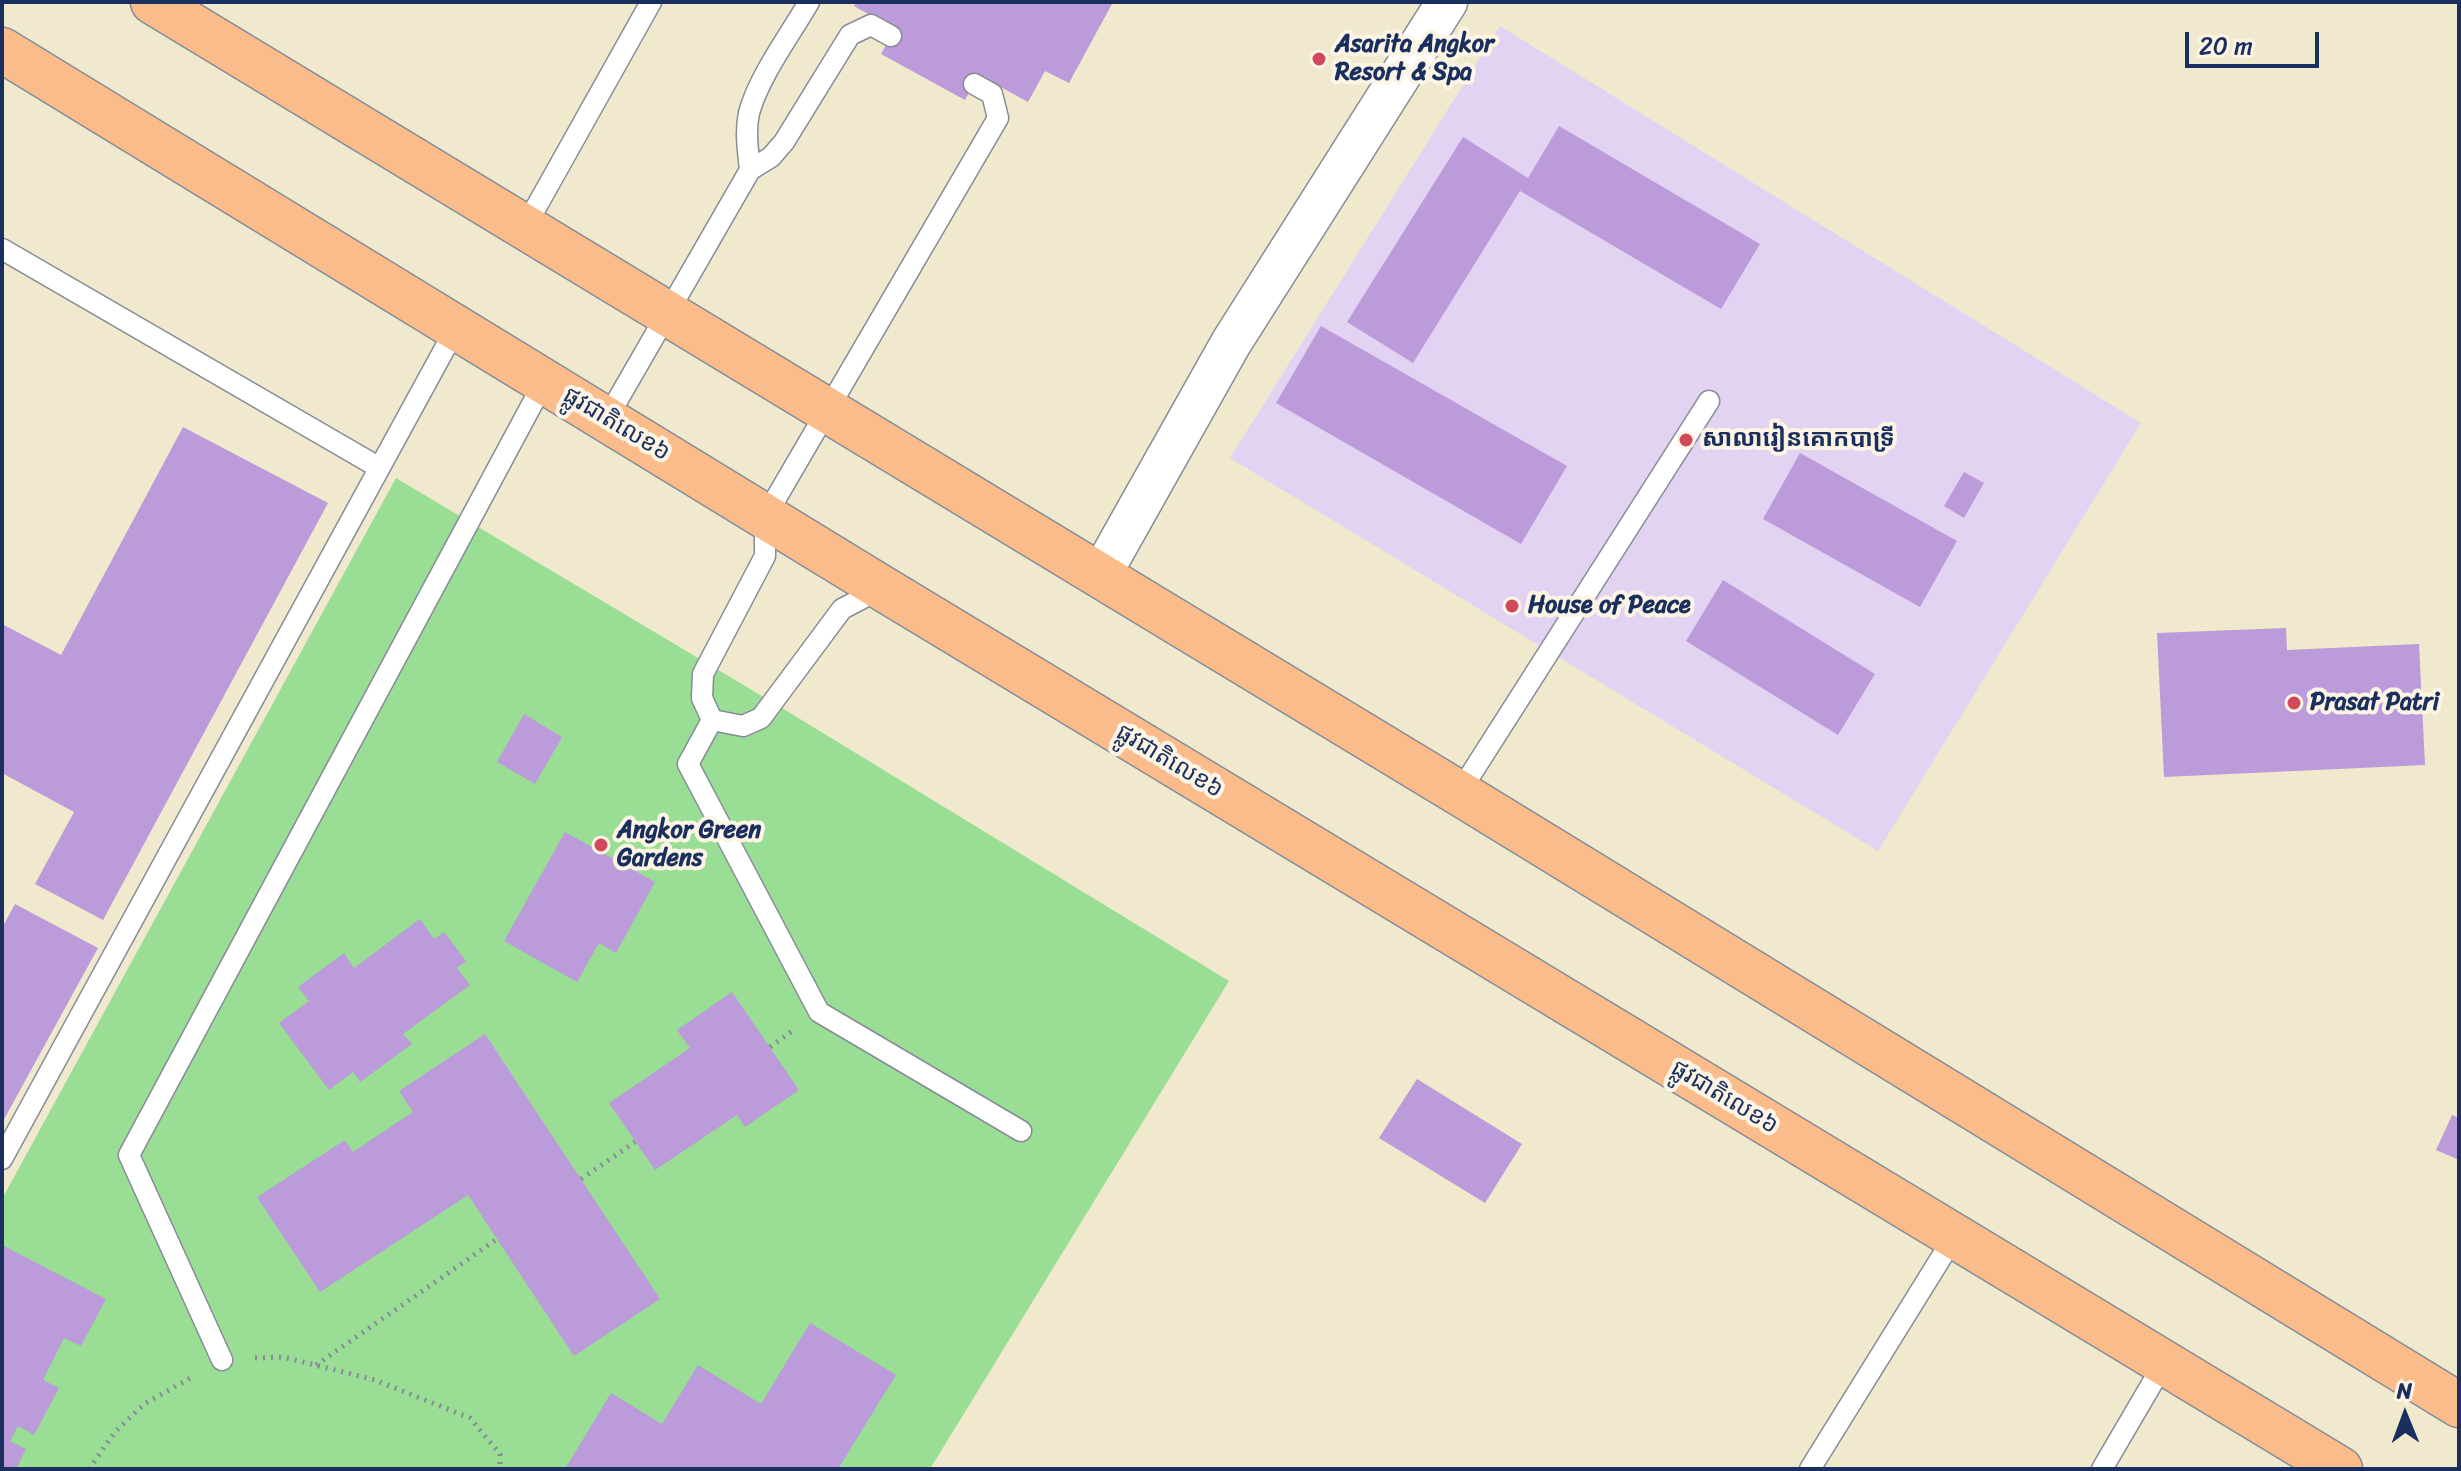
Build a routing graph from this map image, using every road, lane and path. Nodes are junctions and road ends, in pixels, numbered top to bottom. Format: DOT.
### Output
graph roads {
  1 [pos="153,2"];
  2 [pos="809,2"];
  3 [pos="1447,2"];
  4 [pos="647,4"];
  5 [pos="891,36"];
  6 [pos="2,50"];
  7 [pos="974,84"];
  8 [pos="750,170"];
  9 [pos="525,227"];
  10 [pos="2,249"];
  11 [pos="669,313"];
  12 [pos="456,328"];
  13 [pos="544,382"];
  14 [pos="1709,401"];
  15 [pos="827,410"];
  16 [pos="606,420"];
  17 [pos="378,467"];
  18 [pos="765,517"];
  19 [pos="1100,576"];
  20 [pos="882,588"];
  21 [pos="712,720"];
  22 [pos="1459,793"];
  23 [pos="1021,1131"];
  24 [pos="635,1142"];
  25 [pos="2,1159"];
  26 [pos="581,1179"];
  27 [pos="1954,1237"];
  28 [pos="497,1239"];
  29 [pos="222,1360"];
  30 [pos="2164,1363"];
  31 [pos="316,1365"];
  32 [pos="2459,1405"];
  33 [pos="89,1469"];
  34 [pos="500,1469"];
  35 [pos="1810,1469"];
  36 [pos="2102,1469"];
  37 [pos="2340,1469"];
  1 -- 9 [label="highway"];
  2 -- 8 [label="lane"];
  3 -- 19 [label="street"];
  4 -- 9 [label="lane"];
  5 -- 8 [label="lane"];
  6 -- 12 [label="highway, ផ្លូវជាតិលេខ៦"];
  7 -- 15 [label="lane"];
  8 -- 11 [label="lane"];
  9 -- 11 [label="highway"];
  10 -- 17 [label="lane"];
  11 -- 15 [label="highway"];
  11 -- 16 [label="lane"];
  12 -- 13 [label="highway, ផ្លូវជាតិលេខ៦"];
  12 -- 17 [label="lane"];
  13 -- 16 [label="highway, ផ្លូវជាតិលេខ៦"];
  13 -- 29 [label="lane"];
  14 -- 22 [label="lane"];
  15 -- 18 [label="lane"];
  15 -- 19 [label="highway"];
  16 -- 18 [label="highway, ផ្លូវជាតិលេខ៦"];
  17 -- 25 [label="lane"];
  18 -- 20 [label="highway, ផ្លូវជាតិលេខ៦"];
  18 -- 21 [label="lane"];
  19 -- 22 [label="highway"];
  20 -- 21 [label="lane"];
  20 -- 27 [label="highway, ផ្លូវជាតិលេខ៦"];
  21 -- 23 [label="lane"];
  22 -- 32 [label="highway"];
  24 -- 26 [label="path"];
  27 -- 30 [label="highway, ផ្លូវជាតិលេខ៦"];
  27 -- 35 [label="lane"];
  28 -- 31 [label="path"];
  29 -- 31 [label="path"];
  29 -- 33 [label="path"];
  30 -- 36 [label="lane"];
  30 -- 37 [label="highway, ផ្លូវជាតិលេខ៦"];
  31 -- 34 [label="path"];
}
